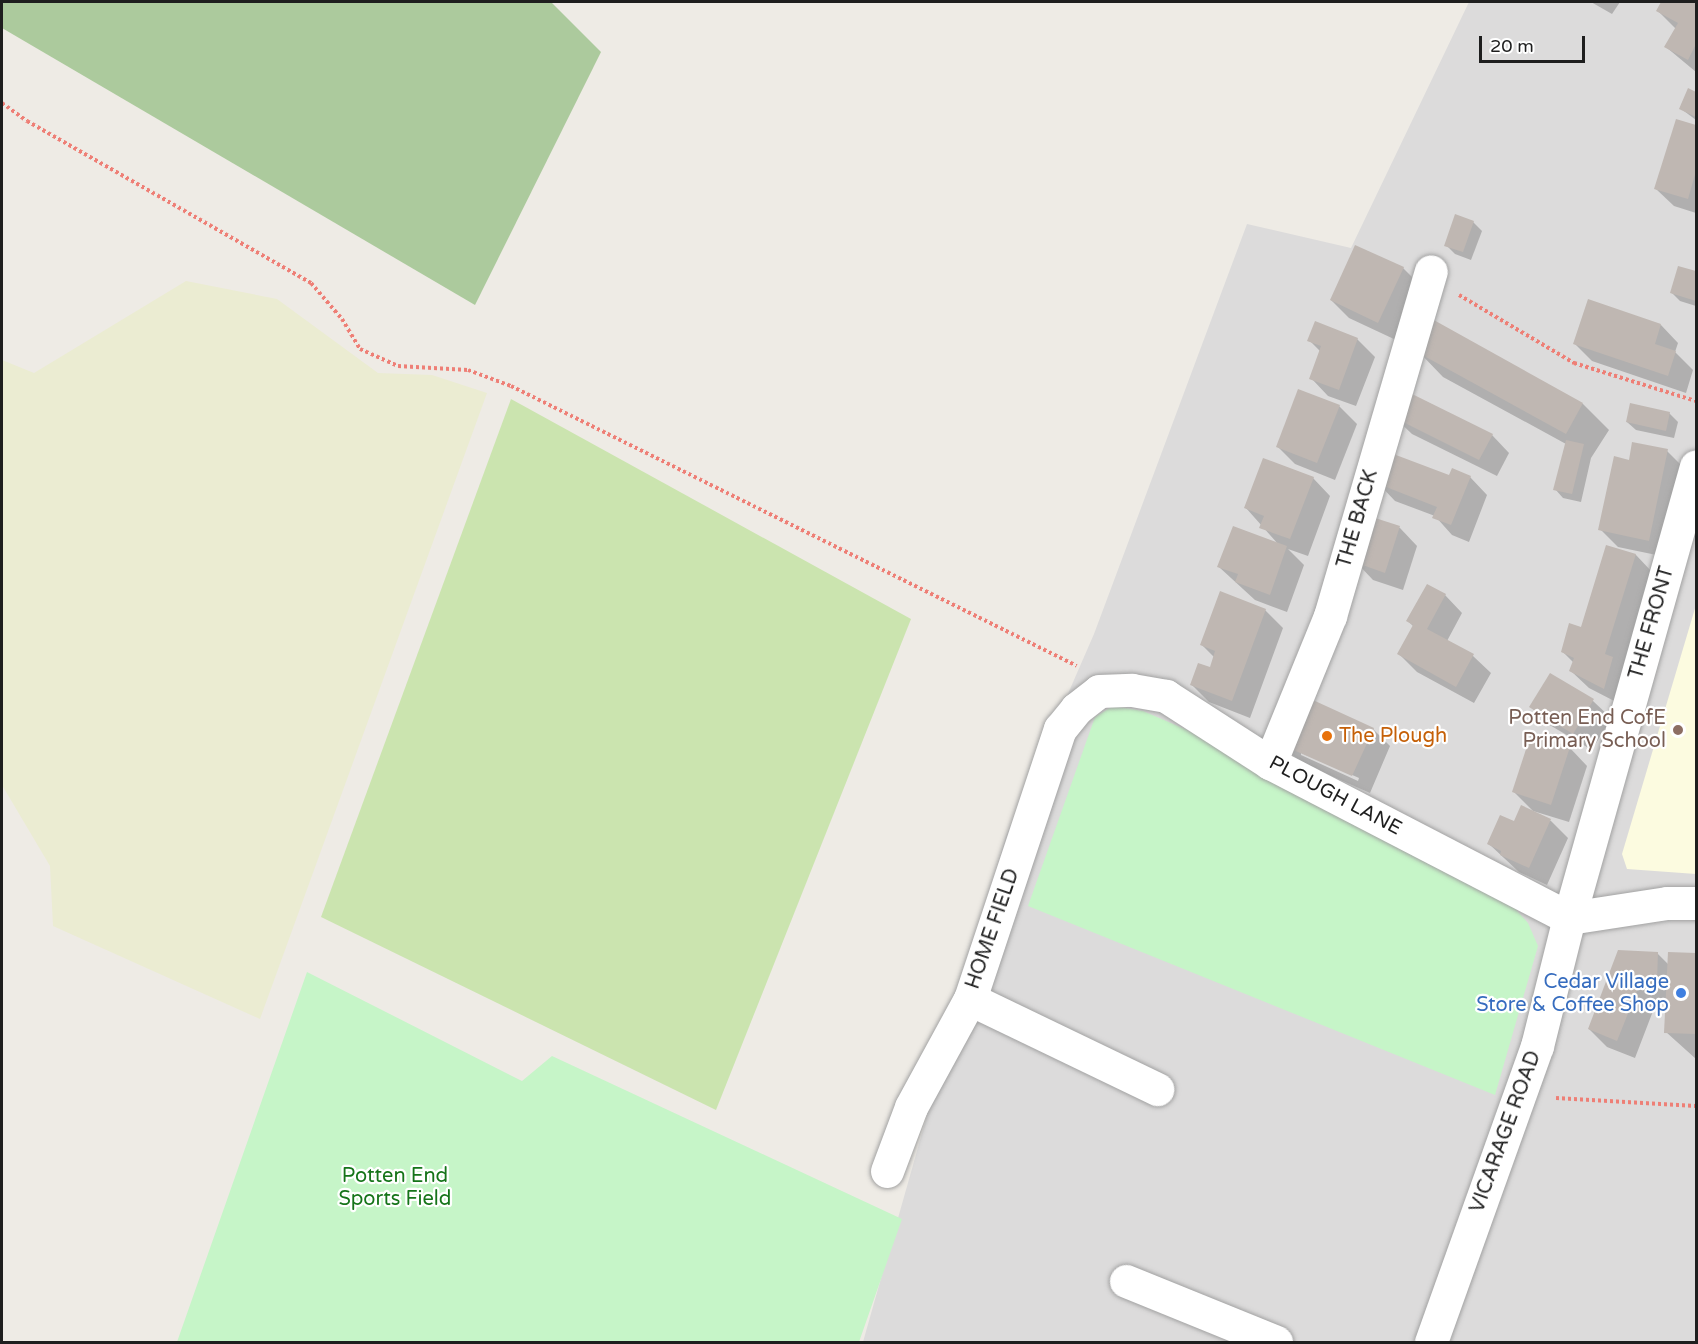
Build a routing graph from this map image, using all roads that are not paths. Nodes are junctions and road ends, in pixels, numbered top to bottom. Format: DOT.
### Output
graph roads {
  1 [pos="1431,271"];
  2 [pos="1696,467"];
  3 [pos="1099,691"];
  4 [pos="1270,763"];
  5 [pos="1696,903"];
  6 [pos="1569,918"];
  7 [pos="970,999"];
  8 [pos="1157,1089"];
  9 [pos="887,1171"];
  10 [pos="1126,1281"];
  11 [pos="1276,1342"];
  12 [pos="1431,1342"];
  1 -- 4 [label="street, THE BACK"];
  2 -- 6 [label="street, THE FRONT"];
  3 -- 4 [label="street, PLOUGH LANE"];
  3 -- 7 [label="street, HOME FIELD"];
  4 -- 6 [label="street, PLOUGH LANE"];
  5 -- 6 [label="street"];
  6 -- 12 [label="street, VICARAGE ROAD"];
  7 -- 8 [label="street"];
  7 -- 9 [label="street, HOME FIELD"];
  10 -- 11 [label="street"];
}
